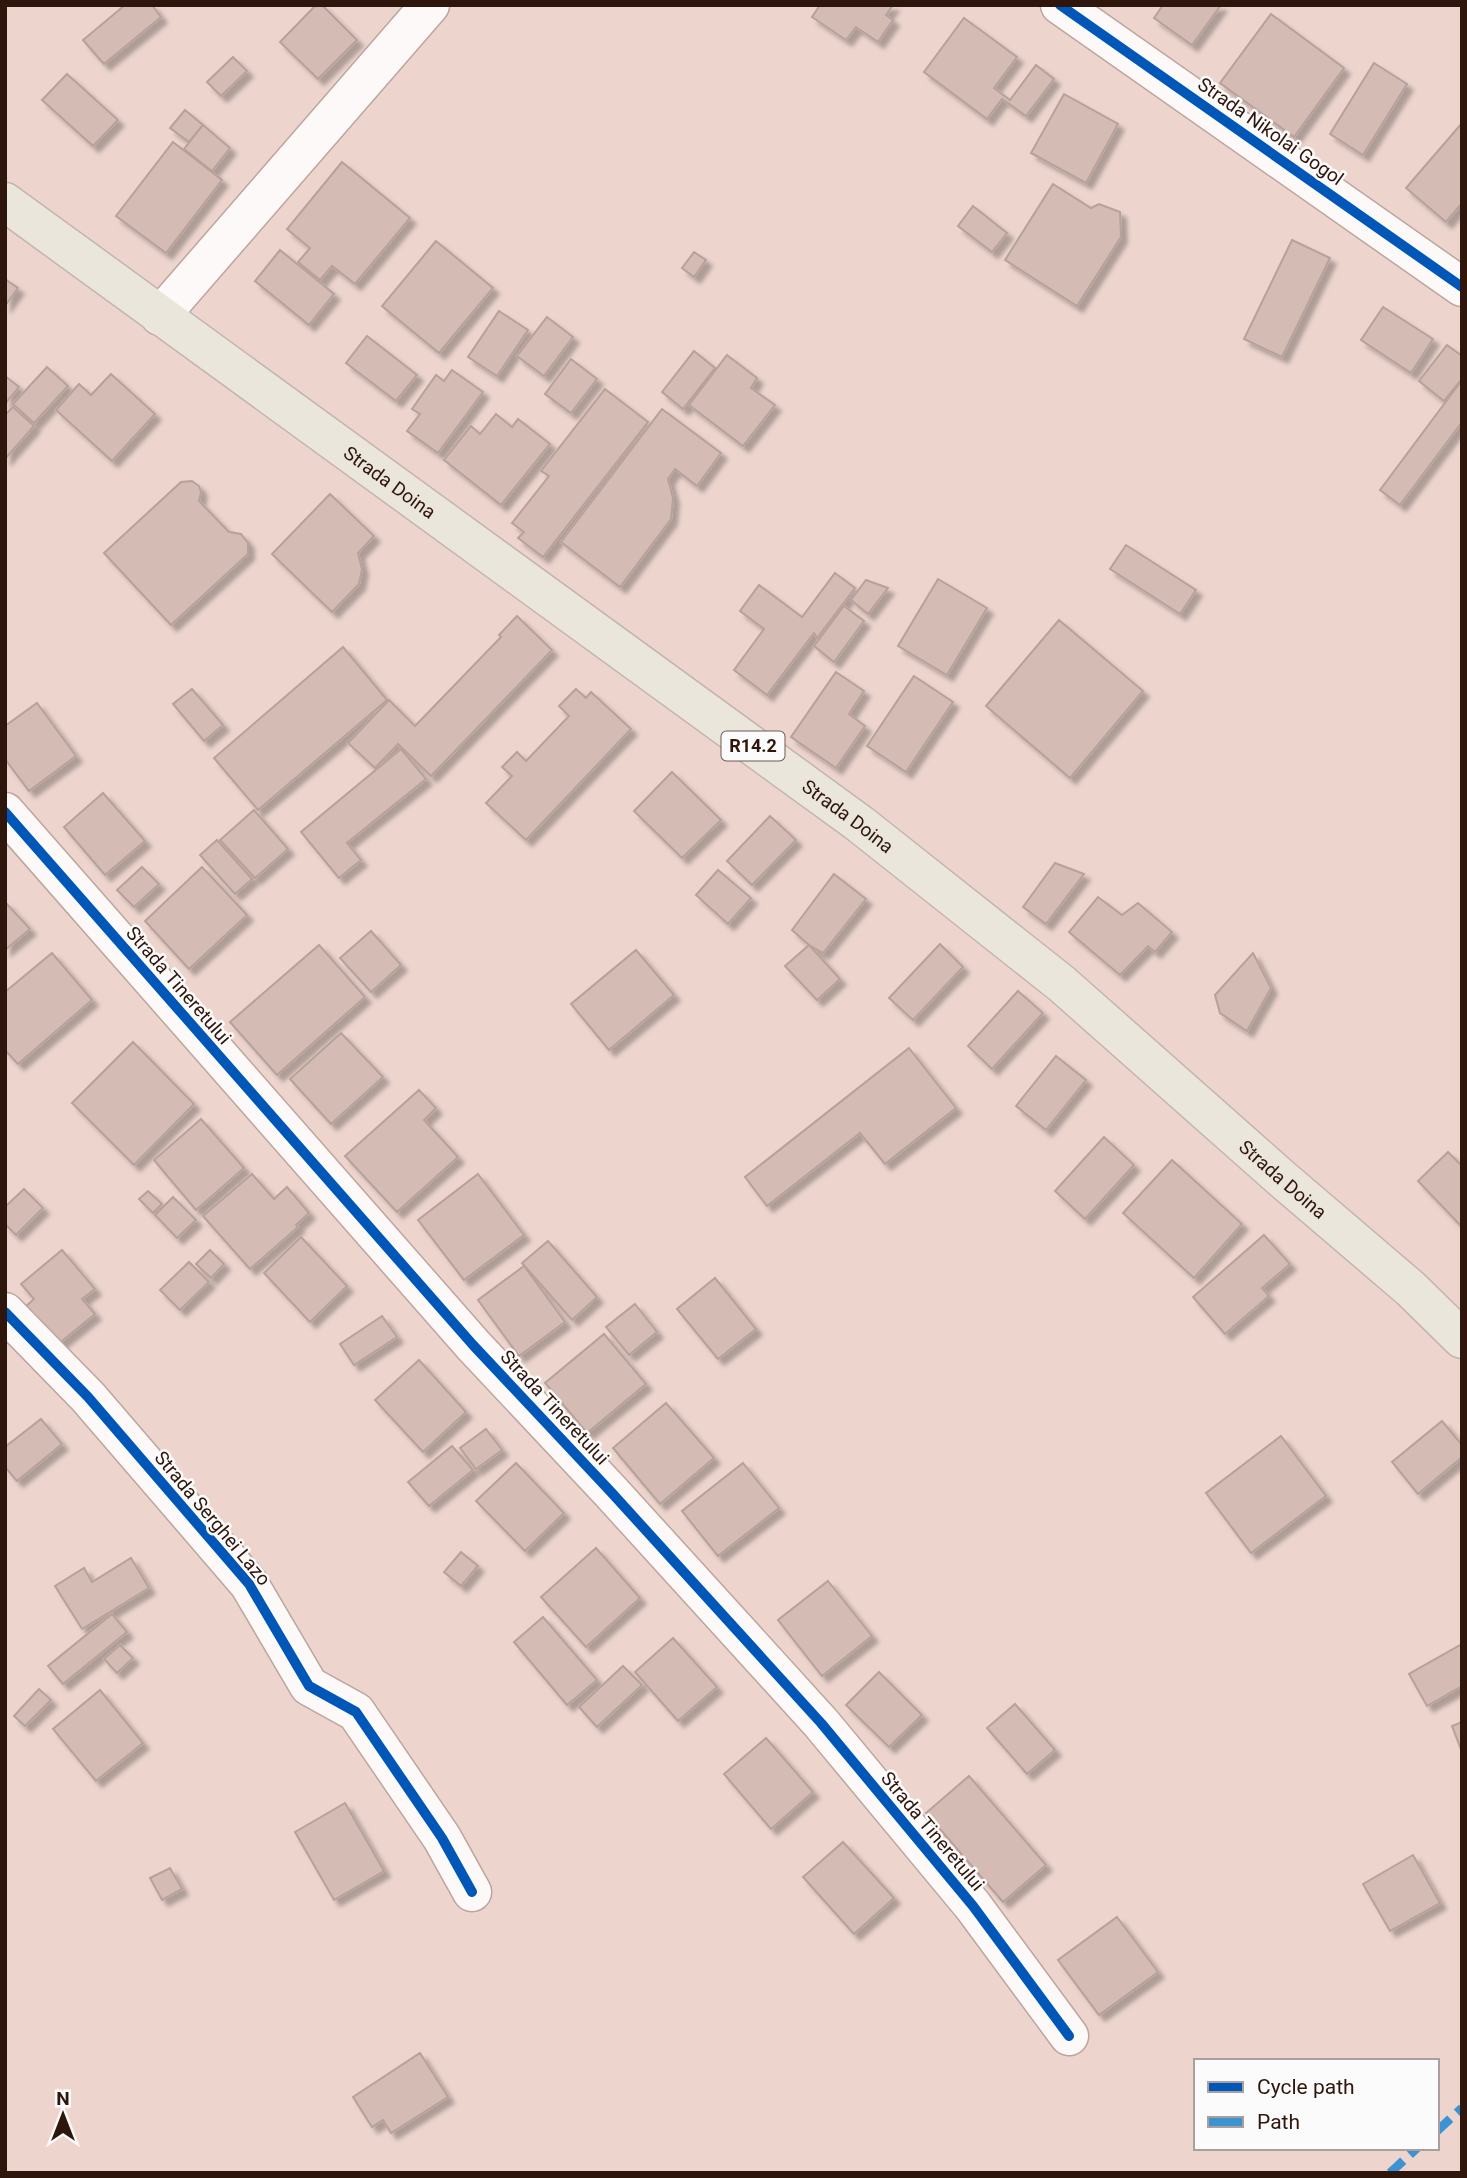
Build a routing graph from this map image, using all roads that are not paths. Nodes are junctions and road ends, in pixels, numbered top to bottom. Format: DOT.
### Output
graph roads {
  1 [pos="430,5"];
  2 [pos="1060,5"];
  3 [pos="5,202"];
  4 [pos="1462,287"];
  5 [pos="160,316"];
  6 [pos="5,811"];
  7 [pos="5,1312"];
  8 [pos="1462,1339"];
  9 [pos="472,1892"];
  10 [pos="1069,2036"];
  1 -- 5 [label="street"];
  2 -- 4 [label="street, Strada Nikolai Gogol"];
  3 -- 5 [label="main road, Strada Doina / R14.2"];
  5 -- 8 [label="main road, Strada Doina / R14.2"];
  6 -- 10 [label="street, Strada Tineretului"];
  7 -- 9 [label="street, Strada Serghei Lazo"];
}
